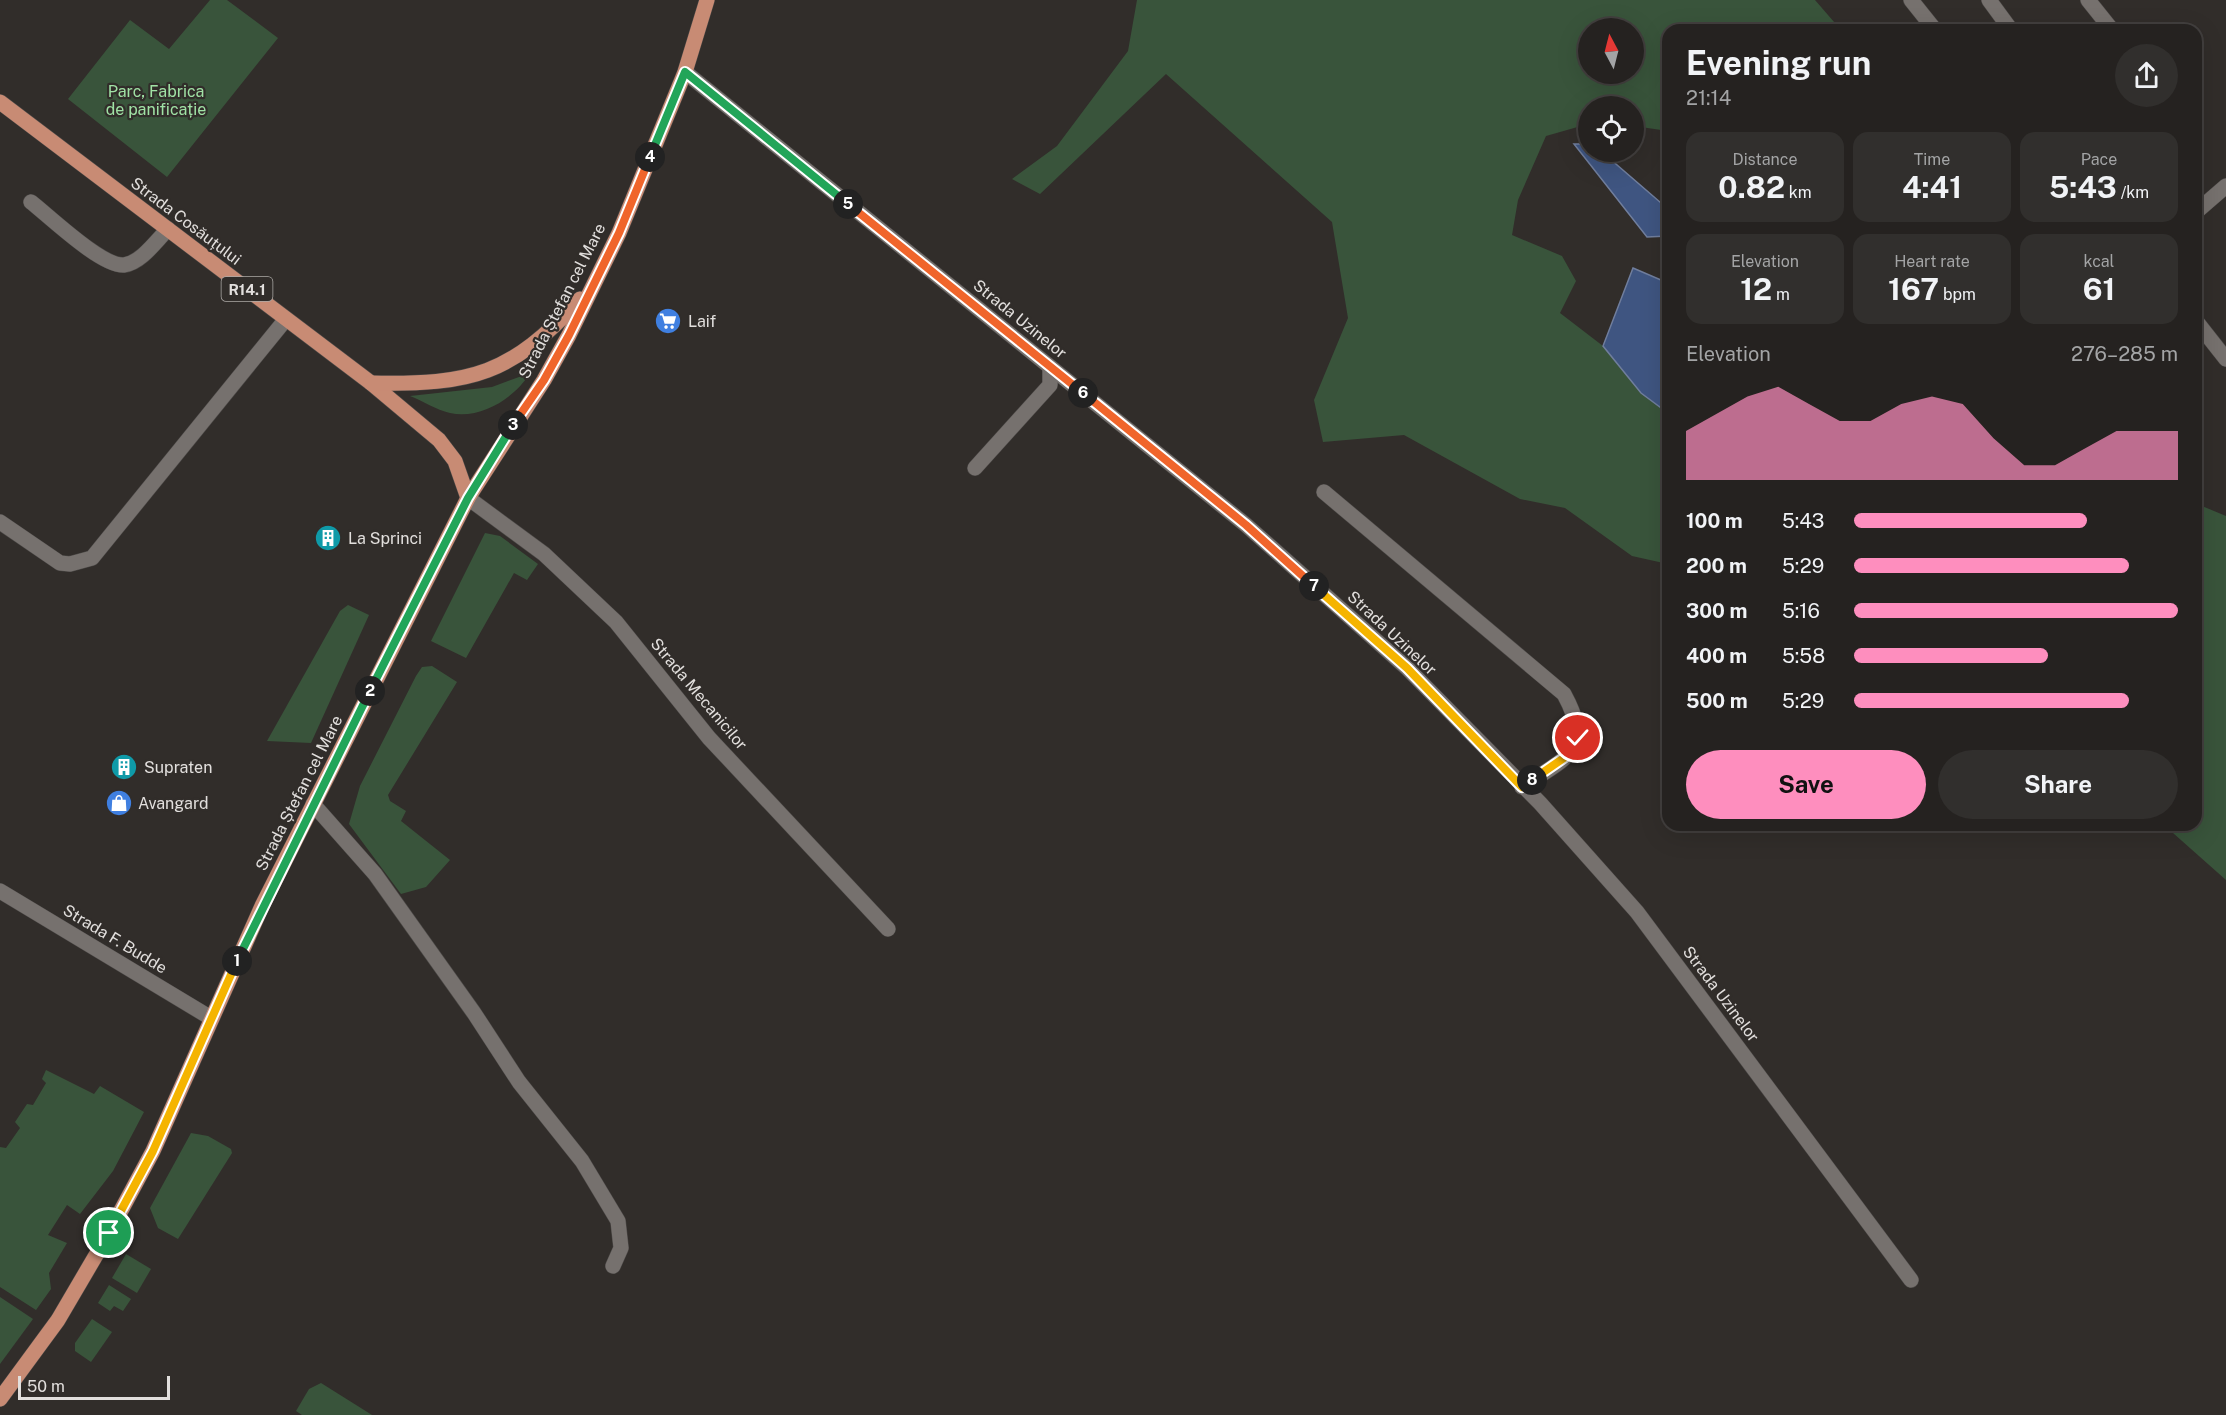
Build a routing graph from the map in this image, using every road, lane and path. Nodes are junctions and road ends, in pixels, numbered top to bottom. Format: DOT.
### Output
graph roads {
  1 [pos="707,0"];
  2 [pos="1911,0"];
  3 [pos="1989,0"];
  4 [pos="2088,0"];
  5 [pos="1930,24"];
  6 [pos="2007,24"];
  7 [pos="2107,24"];
  8 [pos="685,72"];
  9 [pos="0,102"];
  10 [pos="2226,186"];
  11 [pos="31,202"];
  12 [pos="2202,207"];
  13 [pos="168,229"];
  14 [pos="590,288"];
  15 [pos="286,319"];
  16 [pos="2202,328"];
  17 [pos="2225,356"];
  18 [pos="1050,367"];
  19 [pos="371,383"];
  20 [pos="975,468"];
  21 [pos="1324,492"];
  22 [pos="468,498"];
  23 [pos="0,522"];
  24 [pos="1522,787"];
  25 [pos="313,804"];
  26 [pos="0,891"];
  27 [pos="888,929"];
  28 [pos="211,1018"];
  29 [pos="613,1266"];
  30 [pos="1911,1280"];
  31 [pos="0,1399"];
  1 -- 8 [label="main road, Strada Ștefan cel Mare"];
  2 -- 5 [label="street"];
  3 -- 6 [label="street"];
  4 -- 7 [label="street"];
  8 -- 14 [label="main road, Strada Ștefan cel Mare"];
  8 -- 18 [label="street, Strada Uzinelor"];
  9 -- 13 [label="main road, Strada Cosăuțului / R14.1"];
  10 -- 12 [label="street"];
  11 -- 13 [label="street"];
  13 -- 15 [label="main road, Strada Cosăuțului / R14.1"];
  14 -- 19 [label="main road"];
  14 -- 22 [label="main road, Strada Ștefan cel Mare"];
  15 -- 19 [label="main road, Strada Cosăuțului / R14.1"];
  15 -- 23 [label="street"];
  16 -- 17 [label="street"];
  18 -- 20 [label="street"];
  18 -- 24 [label="street, Strada Uzinelor"];
  19 -- 22 [label="main road, Strada Cosăuțului / R14.1"];
  21 -- 24 [label="street"];
  22 -- 25 [label="main road, Strada Ștefan cel Mare"];
  22 -- 27 [label="street, Strada Mecanicilor"];
  24 -- 30 [label="street, Strada Uzinelor"];
  25 -- 28 [label="main road, Strada Ștefan cel Mare"];
  25 -- 29 [label="street"];
  26 -- 28 [label="street, Strada F. Budde"];
  28 -- 31 [label="main road, Strada Ștefan cel Mare"];
}
